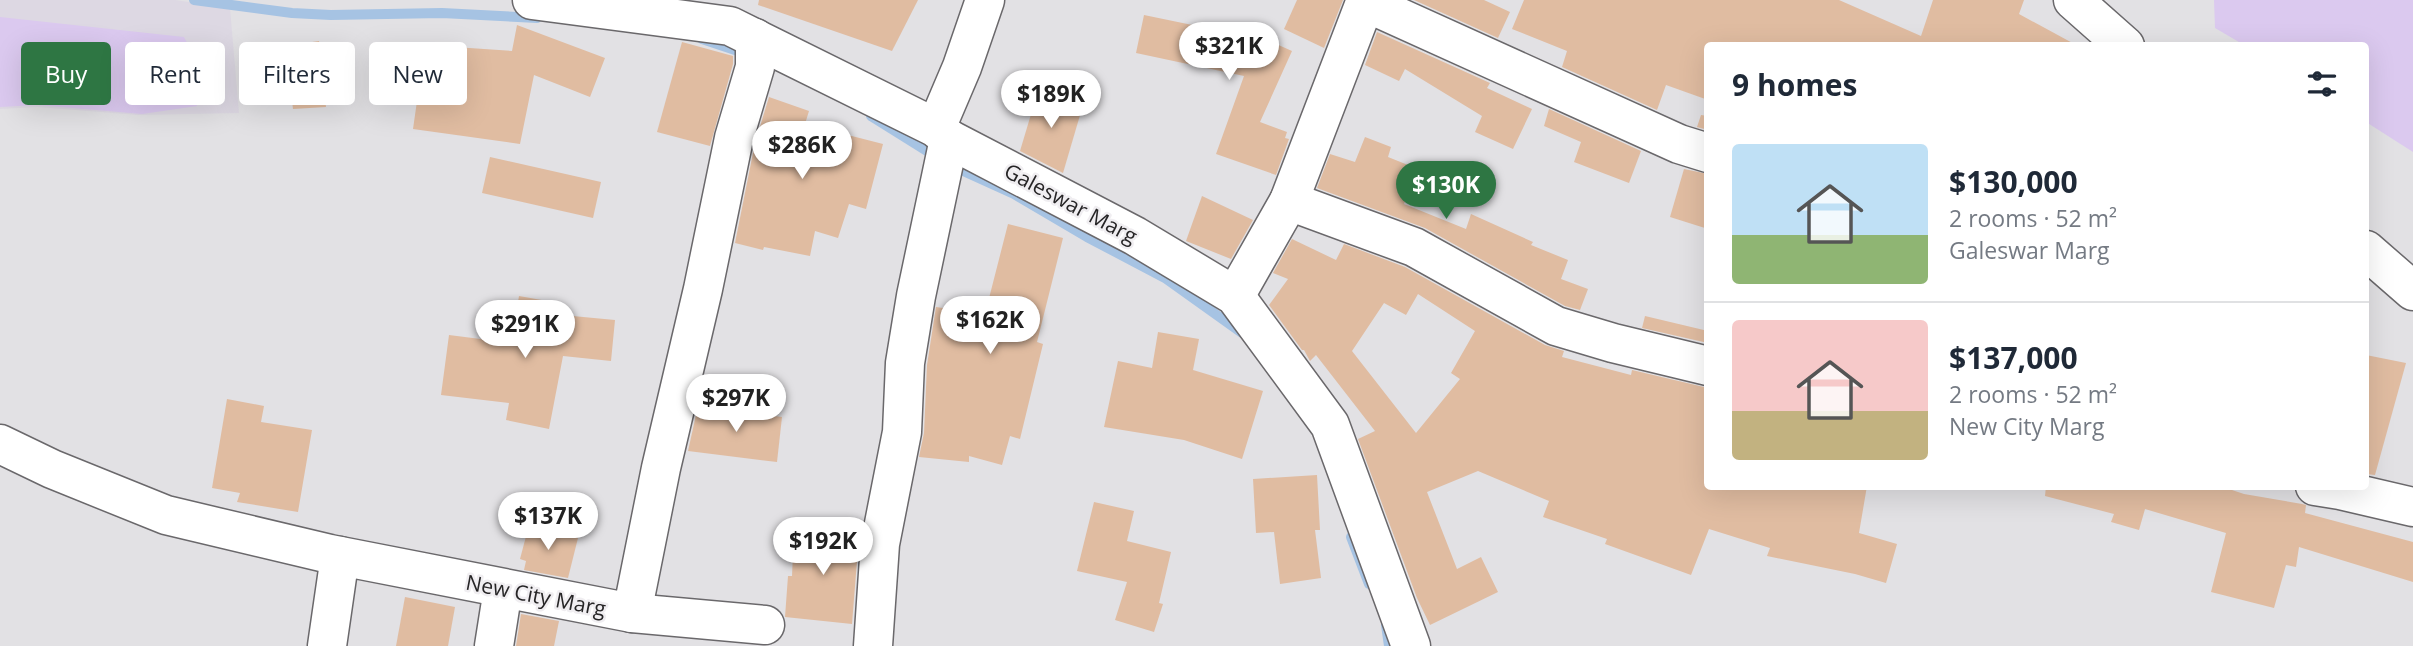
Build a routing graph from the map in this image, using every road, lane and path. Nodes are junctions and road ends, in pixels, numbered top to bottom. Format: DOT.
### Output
graph roads {
  1 [pos="533,0"];
  2 [pos="985,0"];
  3 [pos="2073,0"];
  4 [pos="1366,1"];
  5 [pos="740,21"];
  6 [pos="2120,42"];
  7 [pos="943,134"];
  8 [pos="1704,152"];
  9 [pos="1289,201"];
  10 [pos="2369,253"];
  11 [pos="2413,291"];
  12 [pos="1235,296"];
  13 [pos="1704,365"];
  14 [pos="0,444"];
  15 [pos="2340,490"];
  16 [pos="2413,507"];
  17 [pos="340,556"];
  18 [pos="503,589"];
  19 [pos="632,613"];
  20 [pos="765,625"];
  21 [pos="327,646"];
  22 [pos="494,646"];
  23 [pos="873,646"];
  24 [pos="1411,646"];
  1 -- 5 [label="street, Galeswar Marg"];
  2 -- 7 [label="street"];
  3 -- 6 [label="street"];
  4 -- 8 [label="street"];
  4 -- 9 [label="street"];
  5 -- 7 [label="street, Galeswar Marg"];
  5 -- 19 [label="street, New City Marg"];
  7 -- 12 [label="street, Galeswar Marg"];
  7 -- 23 [label="street"];
  9 -- 12 [label="street"];
  9 -- 13 [label="street"];
  10 -- 11 [label="street"];
  12 -- 24 [label="street, Galeswar Marg"];
  14 -- 17 [label="street, New City Marg"];
  15 -- 16 [label="street"];
  17 -- 18 [label="street, New City Marg"];
  17 -- 21 [label="street"];
  18 -- 19 [label="street, New City Marg"];
  18 -- 22 [label="street"];
  19 -- 20 [label="street"];
}
